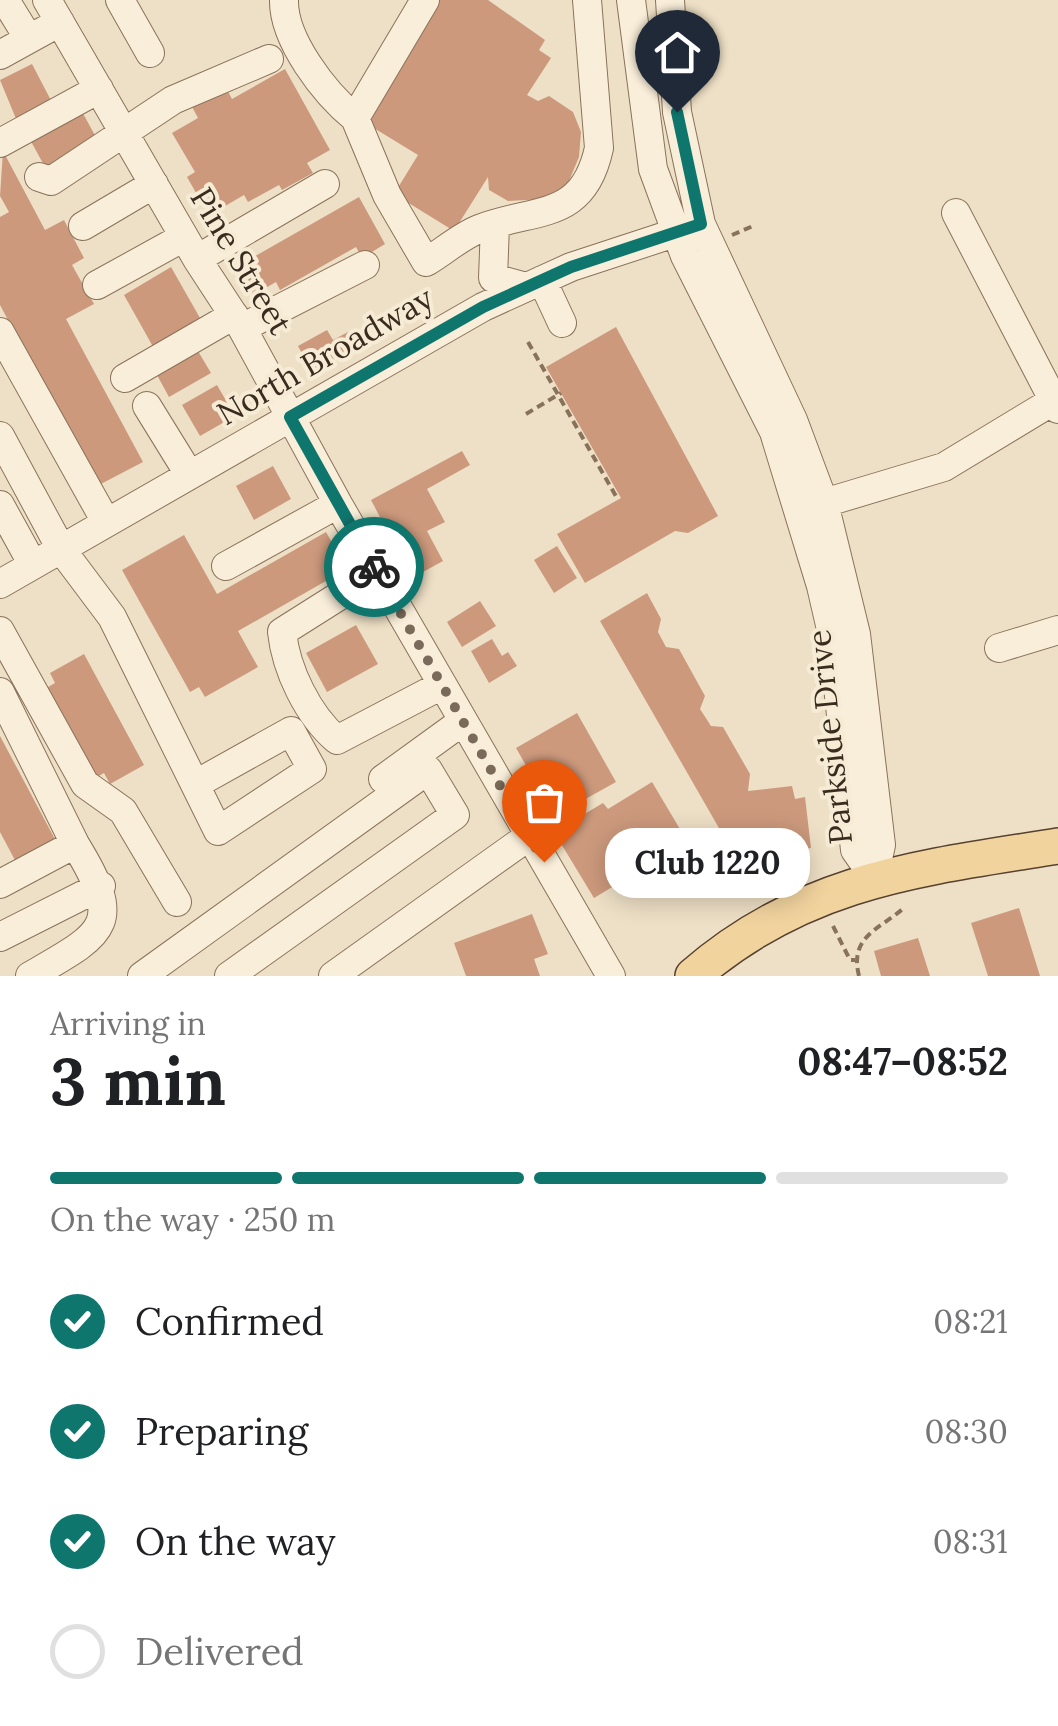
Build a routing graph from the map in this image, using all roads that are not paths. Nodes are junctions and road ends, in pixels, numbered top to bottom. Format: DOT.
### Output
graph roads {
  1 [pos="5,0"];
  2 [pos="120,0"];
  3 [pos="284,0"];
  4 [pos="425,0"];
  5 [pos="587,0"];
  6 [pos="631,0"];
  7 [pos="653,0"];
  8 [pos="670,0"];
  9 [pos="54,11"];
  10 [pos="29,39"];
  11 [pos="150,54"];
  12 [pos="0,55"];
  13 [pos="270,59"];
  14 [pos="99,89"];
  15 [pos="354,118"];
  16 [pos="644,120"];
  17 [pos="125,134"];
  18 [pos="0,143"];
  19 [pos="39,177"];
  20 [pos="154,184"];
  21 [pos="326,184"];
  22 [pos="956,213"];
  23 [pos="495,225"];
  24 [pos="83,226"];
  25 [pos="688,229"];
  26 [pos="190,248"];
  27 [pos="365,265"];
  28 [pos="97,284"];
  29 [pos="534,284"];
  30 [pos="238,321"];
  31 [pos="562,323"];
  32 [pos="0,332"];
  33 [pos="124,378"];
  34 [pos="1057,402"];
  35 [pos="147,406"];
  36 [pos="290,417"];
  37 [pos="0,436"];
  38 [pos="189,474"];
  39 [pos="90,494"];
  40 [pos="824,503"];
  41 [pos="338,504"];
  42 [pos="0,505"];
  43 [pos="40,510"];
  44 [pos="106,522"];
  45 [pos="60,549"];
  46 [pos="33,564"];
  47 [pos="226,566"];
  48 [pos="377,572"];
  49 [pos="0,584"];
  50 [pos="1058,630"];
  51 [pos="0,631"];
  52 [pos="999,648"];
  53 [pos="442,684"];
  54 [pos="0,692"];
  55 [pos="463,721"];
  56 [pos="196,784"];
  57 [pos="376,806"];
  58 [pos="529,836"];
  59 [pos="75,844"];
  60 [pos="1058,846"];
  61 [pos="4,872"];
  62 [pos="874,877"];
  63 [pos="101,886"];
  64 [pos="178,902"];
  65 [pos="0,937"];
  66 [pos="30,976"];
  67 [pos="142,976"];
  68 [pos="229,976"];
  69 [pos="333,976"];
  70 [pos="611,976"];
  71 [pos="693,976"];
  1 -- 10 [label="street"];
  2 -- 11 [label="street"];
  3 -- 15 [label="street"];
  4 -- 15 [label="street"];
  5 -- 23 [label="street"];
  6 -- 16 [label="street, Parkside Drive"];
  7 -- 16 [label="street"];
  8 -- 25 [label="street, Parkside Drive"];
  9 -- 10 [label="street"];
  9 -- 14 [label="street, Pine Street"];
  10 -- 12 [label="street"];
  13 -- 17 [label="street"];
  14 -- 17 [label="street, Pine Street"];
  14 -- 18 [label="street"];
  15 -- 23 [label="street"];
  16 -- 25 [label="street, Parkside Drive"];
  17 -- 19 [label="street"];
  17 -- 20 [label="street, Pine Street"];
  20 -- 24 [label="street"];
  20 -- 26 [label="street, Pine Street"];
  21 -- 26 [label="street"];
  22 -- 34 [label="street"];
  23 -- 29 [label="street"];
  25 -- 29 [label="street, North Broadway"];
  25 -- 40 [label="street, Parkside Drive"];
  25 -- 62 [label="street, Parkside Drive"];
  26 -- 28 [label="street"];
  26 -- 30 [label="street, Pine Street"];
  27 -- 30 [label="street"];
  29 -- 31 [label="street"];
  29 -- 36 [label="street, North Broadway"];
  30 -- 33 [label="street"];
  30 -- 36 [label="street, Pine Street"];
  32 -- 39 [label="street"];
  34 -- 40 [label="street"];
  35 -- 38 [label="street"];
  36 -- 38 [label="street, North Broadway"];
  36 -- 41 [label="street, Pine Street"];
  37 -- 43 [label="street"];
  38 -- 44 [label="street, North Broadway"];
  39 -- 43 [label="street"];
  39 -- 44 [label="street"];
  40 -- 62 [label="street, Parkside Drive"];
  41 -- 47 [label="street"];
  41 -- 48 [label="street, Pine Street"];
  42 -- 46 [label="street"];
  43 -- 45 [label="street"];
  44 -- 45 [label="street, North Broadway"];
  45 -- 46 [label="street, North Broadway"];
  45 -- 56 [label="street"];
  46 -- 49 [label="street, North Broadway"];
  48 -- 53 [label="street, Pine Street"];
  48 -- 53 [label="street"];
  50 -- 52 [label="street"];
  51 -- 64 [label="street"];
  53 -- 55 [label="street, Pine Street"];
  54 -- 59 [label="street"];
  55 -- 57 [label="street"];
  55 -- 58 [label="street, Pine Street"];
  57 -- 67 [label="street"];
  57 -- 68 [label="street"];
  58 -- 69 [label="street"];
  58 -- 70 [label="street, Pine Street"];
  59 -- 61 [label="street"];
  59 -- 63 [label="street"];
  60 -- 62 [label="main road"];
  62 -- 71 [label="main road"];
  63 -- 65 [label="street"];
  63 -- 66 [label="street"];
}
